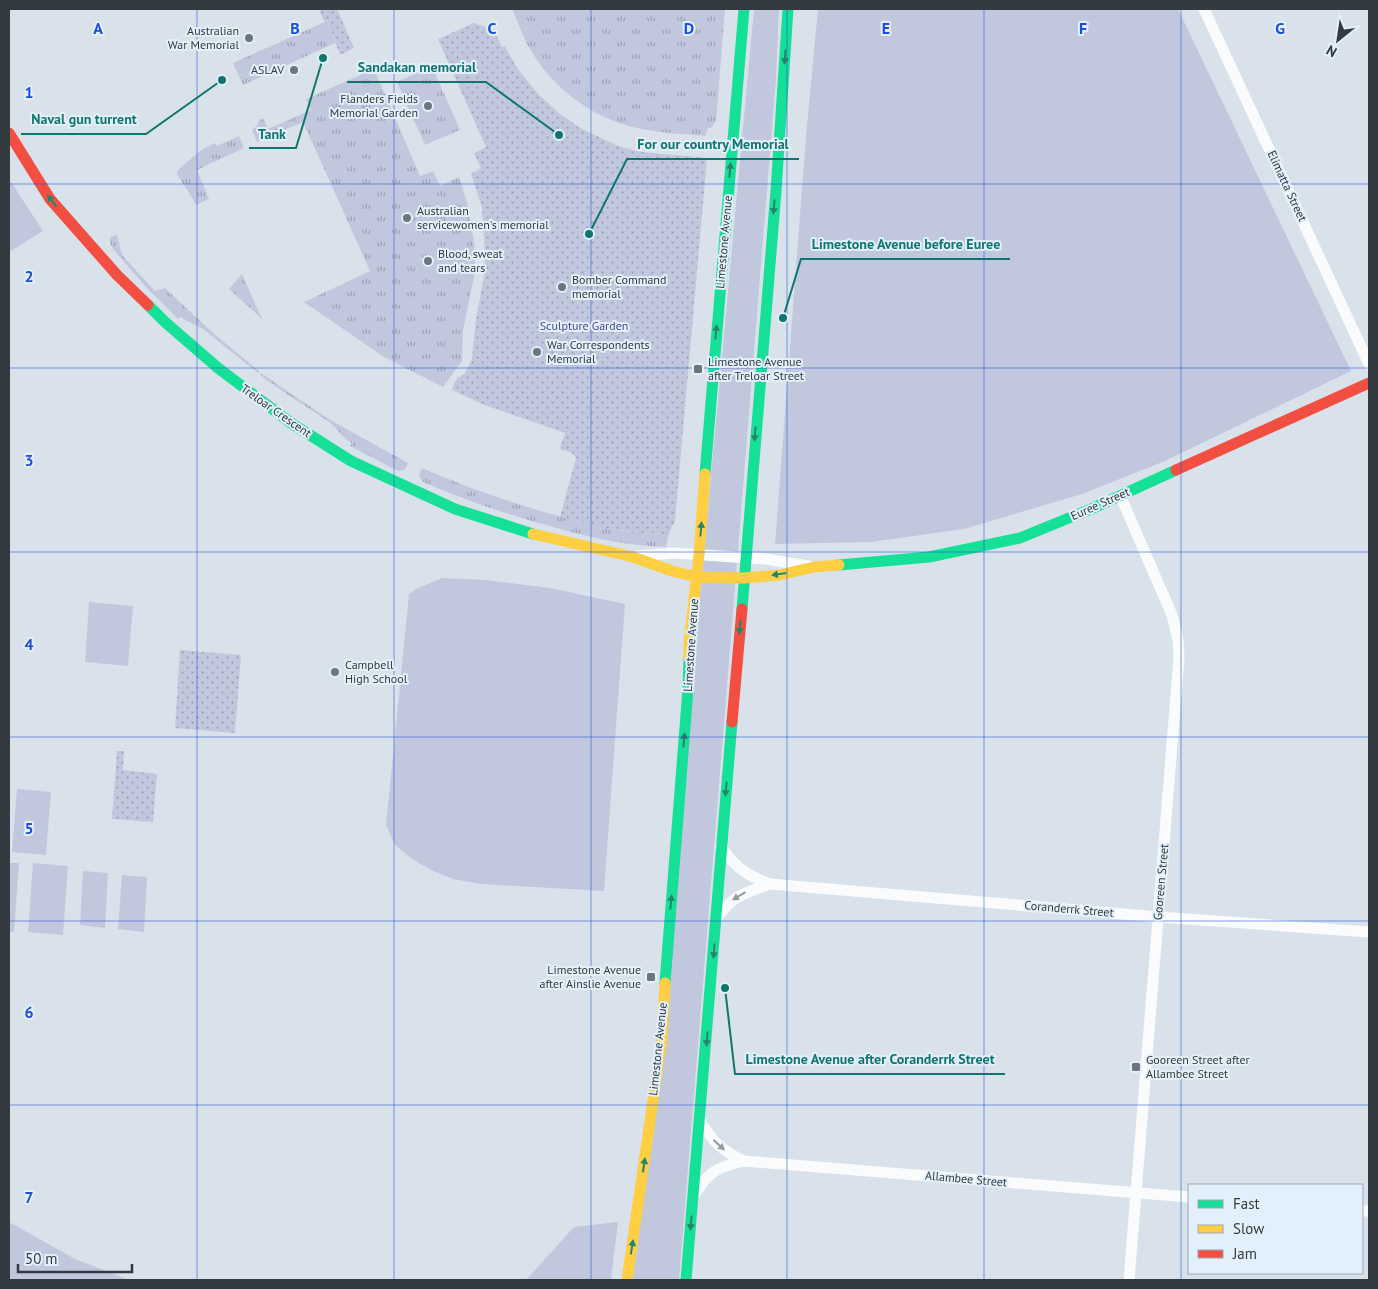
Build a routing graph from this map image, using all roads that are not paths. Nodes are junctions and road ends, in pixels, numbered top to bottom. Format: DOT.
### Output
graph roads {
  1 [pos="744,9"];
  2 [pos="788,9"];
  3 [pos="1204,9"];
  4 [pos="9,133"];
  5 [pos="1369,364"];
  6 [pos="1369,383"];
  7 [pos="1120,495"];
  8 [pos="699,554"];
  9 [pos="633,557"];
  10 [pos="746,558"];
  11 [pos="814,567"];
  12 [pos="697,577"];
  13 [pos="744,578"];
  14 [pos="722,847"];
  15 [pos="770,884"];
  16 [pos="1159,917"];
  17 [pos="716,919"];
  18 [pos="1369,932"];
  19 [pos="701,1122"];
  20 [pos="744,1161"];
  21 [pos="1136,1193"];
  22 [pos="694,1196"];
  23 [pos="1188,1197"];
  24 [pos="626,1280"];
  25 [pos="686,1280"];
  26 [pos="1129,1280"];
  8 -- 1 [label="main road, Limestone Avenue, one-way"];
  2 -- 10 [label="main road, one-way"];
  3 -- 5 [label="street, Elimatta Street"];
  9 -- 4 [label="main road, Treloar Crescent, one-way"];
  6 -- 7 [label="main road, Euree Street"];
  7 -- 11 [label="main road, Euree Street"];
  7 -- 16 [label="street, Gooreen Street"];
  8 -- 9 [label="street, Treloar Crescent"];
  8 -- 10 [label="street, Euree Street"];
  8 -- 12 [label="main road, Limestone Avenue"];
  9 -- 12 [label="main road, Treloar Crescent"];
  10 -- 11 [label="street, Euree Street"];
  10 -- 13 [label="main road"];
  11 -- 13 [label="main road, Euree Street, one-way"];
  12 -- 13 [label="main road, Euree Street"];
  24 -- 12 [label="main road, Limestone Avenue, one-way"];
  13 -- 14 [label="main road, one-way"];
  14 -- 15 [label="street, Coranderrk Street"];
  14 -- 17 [label="main road"];
  15 -- 16 [label="street, Coranderrk Street"];
  15 -- 17 [label="street, Coranderrk Street, one-way"];
  16 -- 18 [label="street, Coranderrk Street"];
  16 -- 21 [label="street, Gooreen Street"];
  17 -- 19 [label="main road, one-way"];
  19 -- 20 [label="street, Allambee Street, one-way"];
  19 -- 22 [label="main road"];
  20 -- 21 [label="street, Allambee Street"];
  20 -- 22 [label="street, Allambee Street"];
  21 -- 23 [label="street, Allambee Street"];
  21 -- 26 [label="street, Gooreen Street"];
  22 -- 25 [label="main road, one-way"];
}
